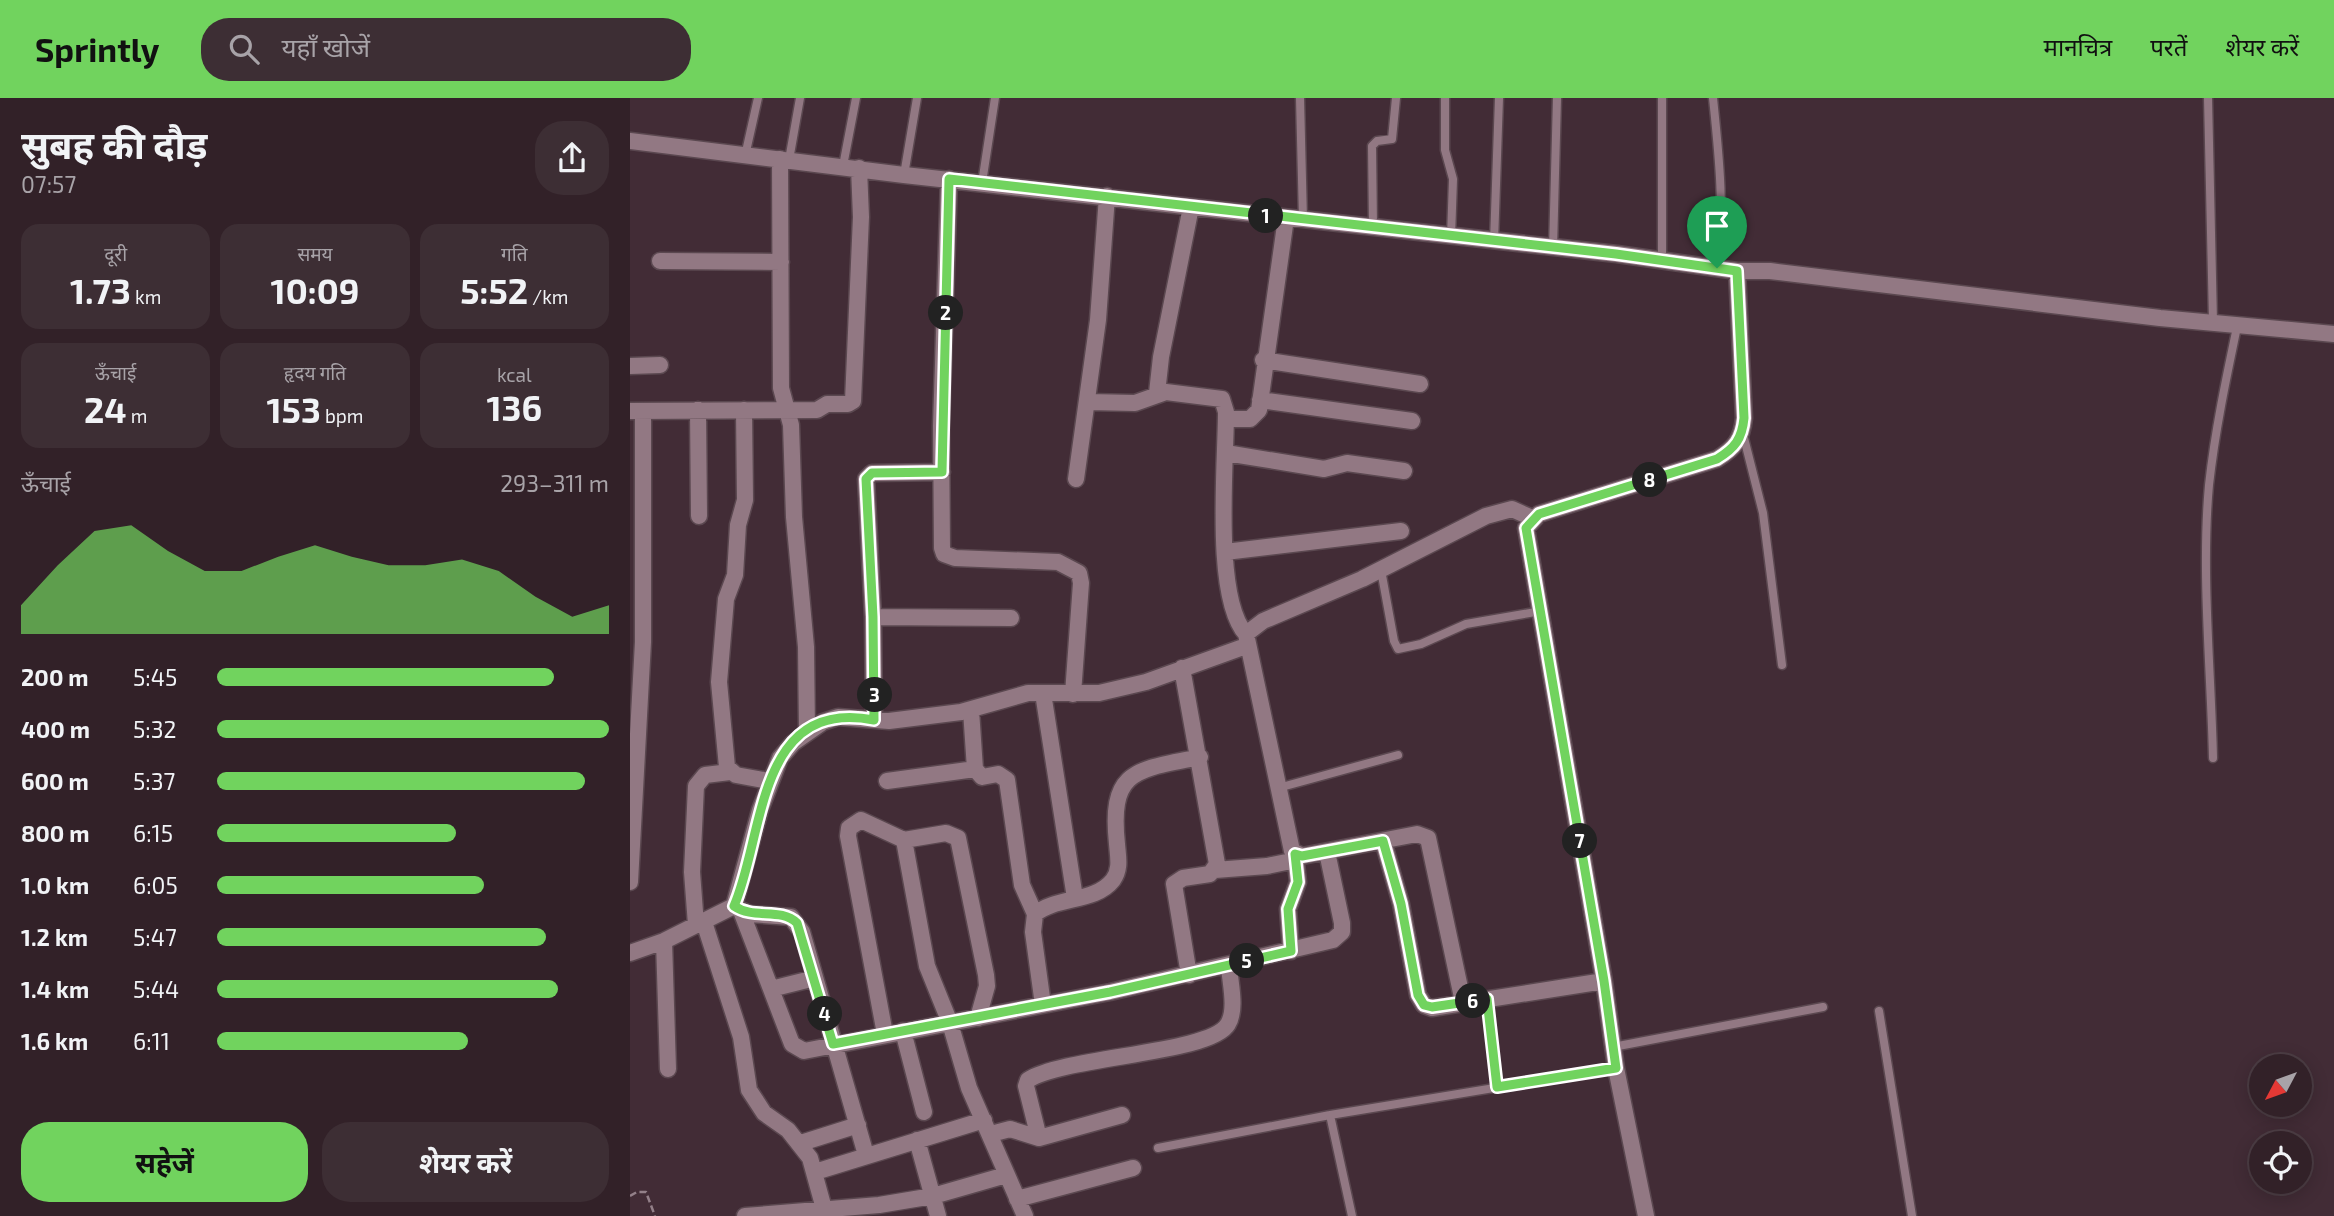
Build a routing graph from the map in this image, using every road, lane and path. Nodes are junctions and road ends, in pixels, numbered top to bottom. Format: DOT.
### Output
graph roads {
  1 [pos="758,98"];
  2 [pos="800,98"];
  3 [pos="856,98"];
  4 [pos="917,98"];
  5 [pos="995,98"];
  6 [pos="1300,98"];
  7 [pos="1396,98"];
  8 [pos="1445,98"];
  9 [pos="1499,98"];
  10 [pos="1557,98"];
  11 [pos="1662,98"];
  12 [pos="1713,98"];
  13 [pos="2208,98"];
  14 [pos="630,141"];
  15 [pos="746,156"];
  16 [pos="785,160"];
  17 [pos="851,167"];
  18 [pos="904,175"];
  19 [pos="949,179"];
  20 [pos="982,183"];
  21 [pos="1107,196"];
  22 [pos="1191,207"];
  23 [pos="1286,218"];
  24 [pos="1303,220"];
  25 [pos="1373,227"];
  26 [pos="1451,237"];
  27 [pos="1494,242"];
  28 [pos="1553,249"];
  29 [pos="1662,260"];
  30 [pos="660,261"];
  31 [pos="780,262"];
  32 [pos="1717,268"];
  33 [pos="1737,271"];
  34 [pos="2213,322"];
  35 [pos="2237,327"];
  36 [pos="2334,334"];
  37 [pos="1264,360"];
  38 [pos="660,365"];
  39 [pos="630,366"];
  40 [pos="1420,384"];
  41 [pos="1157,393"];
  42 [pos="1260,400"];
  43 [pos="1088,402"];
  44 [pos="698,410"];
  45 [pos="744,410"];
  46 [pos="789,410"];
  47 [pos="637,411"];
  48 [pos="1226,419"];
  49 [pos="1412,421"];
  50 [pos="1743,434"];
  51 [pos="1226,453"];
  52 [pos="1404,471"];
  53 [pos="942,472"];
  54 [pos="1076,479"];
  55 [pos="699,516"];
  56 [pos="638,517"];
  57 [pos="1532,518"];
  58 [pos="1401,531"];
  59 [pos="1225,552"];
  60 [pos="1381,570"];
  61 [pos="1541,611"];
  62 [pos="873,617"];
  63 [pos="1011,618"];
  64 [pos="1246,640"];
  65 [pos="1782,665"];
  66 [pos="1182,668"];
  67 [pos="1043,693"];
  68 [pos="1073,694"];
  69 [pos="971,710"];
  70 [pos="874,720"];
  71 [pos="807,732"];
  72 [pos="1398,755"];
  73 [pos="1200,757"];
  74 [pos="2213,758"];
  75 [pos="975,769"];
  76 [pos="730,772"];
  77 [pos="769,781"];
  78 [pos="887,781"];
  79 [pos="1278,788"];
  80 [pos="904,839"];
  81 [pos="1383,841"];
  82 [pos="1327,852"];
  83 [pos="1295,857"];
  84 [pos="1215,870"];
  85 [pos="630,882"];
  86 [pos="1075,898"];
  87 [pos="738,909"];
  88 [pos="1035,914"];
  89 [pos="700,924"];
  90 [pos="664,941"];
  91 [pos="1291,951"];
  92 [pos="630,953"];
  93 [pos="1230,966"];
  94 [pos="1189,975"];
  95 [pos="815,978"];
  96 [pos="1604,981"];
  97 [pos="771,989"];
  98 [pos="1487,999"];
  99 [pos="1463,1002"];
  100 [pos="1043,1005"];
  101 [pos="1823,1007"];
  102 [pos="1879,1011"];
  103 [pos="978,1018"];
  104 [pos="950,1023"];
  105 [pos="904,1031"];
  106 [pos="885,1034"];
  107 [pos="833,1044"];
  108 [pos="1613,1047"];
  109 [pos="1616,1068"];
  110 [pos="668,1069"];
  111 [pos="1497,1087"];
  112 [pos="924,1112"];
  113 [pos="1122,1115"];
  114 [pos="1330,1115"];
  115 [pos="858,1125"];
  116 [pos="987,1127"];
  117 [pos="1039,1138"];
  118 [pos="917,1140"];
  119 [pos="801,1143"];
  120 [pos="1158,1149"];
  121 [pos="866,1156"];
  122 [pos="1133,1168"];
  123 [pos="815,1172"];
  124 [pos="1006,1175"];
  125 [pos="630,1196"];
  126 [pos="933,1196"];
  127 [pos="1017,1199"];
  128 [pos="881,1211"];
  129 [pos="825,1214"];
  130 [pos="655,1216"];
  131 [pos="745,1216"];
  132 [pos="938,1216"];
  133 [pos="1025,1216"];
  134 [pos="1352,1216"];
  135 [pos="1646,1216"];
  136 [pos="1912,1216"];
  1 -- 15 [label="lane"];
  2 -- 16 [label="lane"];
  3 -- 17 [label="lane"];
  4 -- 18 [label="lane"];
  5 -- 20 [label="lane"];
  6 -- 24 [label="lane"];
  7 -- 25 [label="lane"];
  8 -- 26 [label="lane"];
  9 -- 27 [label="lane"];
  10 -- 28 [label="lane"];
  11 -- 29 [label="lane"];
  12 -- 32 [label="lane"];
  13 -- 34 [label="lane"];
  14 -- 15 [label="street"];
  15 -- 16 [label="street"];
  16 -- 17 [label="street"];
  16 -- 31 [label="street"];
  17 -- 18 [label="street"];
  17 -- 46 [label="street"];
  18 -- 19 [label="street"];
  19 -- 20 [label="street"];
  19 -- 53 [label="street"];
  20 -- 21 [label="street"];
  21 -- 22 [label="street"];
  21 -- 43 [label="street"];
  22 -- 23 [label="street"];
  22 -- 41 [label="street"];
  23 -- 24 [label="street"];
  23 -- 37 [label="street"];
  24 -- 25 [label="street"];
  25 -- 26 [label="street"];
  26 -- 27 [label="street"];
  27 -- 28 [label="street"];
  28 -- 29 [label="street"];
  29 -- 32 [label="street"];
  30 -- 31 [label="street"];
  31 -- 46 [label="street"];
  32 -- 33 [label="street"];
  33 -- 34 [label="street"];
  33 -- 50 [label="street"];
  34 -- 35 [label="street"];
  35 -- 36 [label="street"];
  35 -- 74 [label="lane"];
  37 -- 40 [label="street"];
  37 -- 42 [label="street"];
  38 -- 39 [label="street"];
  41 -- 43 [label="street"];
  41 -- 48 [label="street"];
  42 -- 48 [label="street"];
  42 -- 49 [label="street"];
  43 -- 54 [label="street"];
  44 -- 45 [label="street"];
  44 -- 47 [label="street"];
  44 -- 55 [label="street"];
  45 -- 46 [label="street"];
  45 -- 76 [label="street"];
  46 -- 71 [label="street"];
  47 -- 56 [label="street"];
  48 -- 51 [label="street"];
  50 -- 57 [label="street"];
  50 -- 65 [label="lane"];
  51 -- 52 [label="street"];
  51 -- 59 [label="street"];
  53 -- 62 [label="street"];
  53 -- 68 [label="street"];
  56 -- 85 [label="street"];
  57 -- 60 [label="street"];
  57 -- 61 [label="street"];
  58 -- 59 [label="street"];
  59 -- 64 [label="street"];
  60 -- 61 [label="lane"];
  60 -- 64 [label="street"];
  61 -- 96 [label="street"];
  62 -- 63 [label="street"];
  62 -- 70 [label="street"];
  64 -- 66 [label="street"];
  64 -- 79 [label="street"];
  66 -- 68 [label="street"];
  66 -- 73 [label="street"];
  67 -- 68 [label="street"];
  67 -- 69 [label="street"];
  67 -- 86 [label="street"];
  69 -- 70 [label="street"];
  69 -- 75 [label="street"];
  70 -- 71 [label="street"];
  71 -- 77 [label="street"];
  72 -- 79 [label="lane"];
  73 -- 84 [label="street"];
  73 -- 86 [label="street"];
  75 -- 78 [label="street"];
  75 -- 88 [label="street"];
  76 -- 77 [label="street"];
  76 -- 89 [label="street"];
  77 -- 87 [label="street"];
  79 -- 83 [label="street"];
  80 -- 103 [label="street"];
  80 -- 104 [label="street"];
  80 -- 106 [label="street"];
  81 -- 82 [label="street"];
  81 -- 99 [label="street"];
  81 -- 99 [label="street"];
  82 -- 83 [label="street"];
  82 -- 91 [label="street"];
  83 -- 84 [label="street"];
  83 -- 91 [label="street"];
  84 -- 94 [label="street"];
  86 -- 88 [label="street"];
  87 -- 89 [label="street"];
  87 -- 95 [label="street"];
  87 -- 97 [label="street"];
  88 -- 100 [label="street"];
  89 -- 90 [label="street"];
  89 -- 119 [label="street"];
  90 -- 92 [label="street"];
  90 -- 110 [label="street"];
  91 -- 93 [label="street"];
  93 -- 94 [label="street"];
  93 -- 117 [label="street"];
  94 -- 100 [label="street"];
  95 -- 97 [label="street"];
  95 -- 107 [label="street"];
  96 -- 98 [label="street"];
  96 -- 108 [label="street"];
  97 -- 107 [label="street"];
  98 -- 99 [label="street"];
  98 -- 111 [label="lane"];
  100 -- 103 [label="street"];
  101 -- 108 [label="lane"];
  102 -- 136 [label="lane"];
  103 -- 104 [label="street"];
  104 -- 105 [label="street"];
  104 -- 116 [label="street"];
  105 -- 106 [label="street"];
  105 -- 112 [label="street"];
  106 -- 107 [label="street"];
  107 -- 115 [label="street"];
  108 -- 109 [label="street"];
  109 -- 111 [label="lane"];
  109 -- 135 [label="street"];
  111 -- 114 [label="lane"];
  113 -- 117 [label="street"];
  114 -- 120 [label="lane"];
  114 -- 134 [label="lane"];
  115 -- 119 [label="street"];
  115 -- 121 [label="street"];
  116 -- 117 [label="street"];
  116 -- 118 [label="street"];
  116 -- 124 [label="street"];
  118 -- 121 [label="street"];
  118 -- 126 [label="street"];
  119 -- 123 [label="street"];
  121 -- 123 [label="street"];
  122 -- 127 [label="street"];
  123 -- 129 [label="street"];
  124 -- 126 [label="street"];
  124 -- 127 [label="street"];
  125 -- 130 [label="path"];
  126 -- 128 [label="street"];
  126 -- 132 [label="street"];
  127 -- 133 [label="street"];
  128 -- 129 [label="street"];
  129 -- 131 [label="street"];
}
